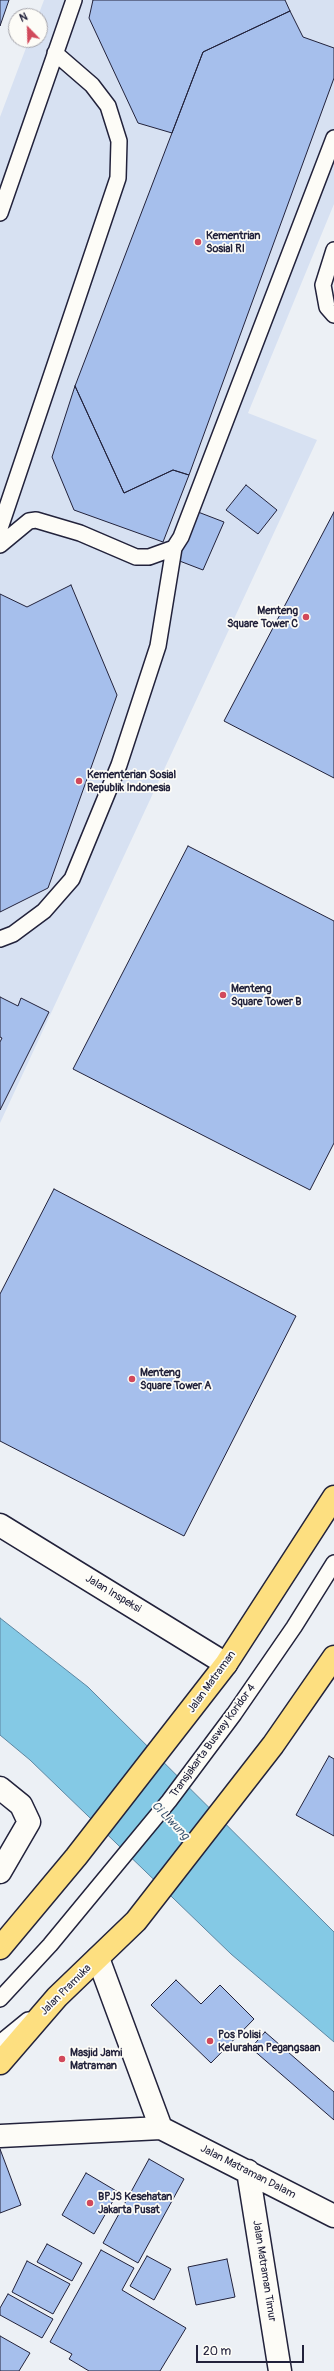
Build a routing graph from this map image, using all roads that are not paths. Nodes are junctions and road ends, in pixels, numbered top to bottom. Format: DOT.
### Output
graph roads {
  1 [pos="74,0"];
  2 [pos="55,53"];
  3 [pos="334,138"];
  4 [pos="0,213"];
  5 [pos="334,250"];
  6 [pos="334,315"];
  7 [pos="0,528"];
  8 [pos="0,545"];
  9 [pos="174,548"];
  10 [pos="0,939"];
  11 [pos="334,1497"];
  12 [pos="0,1525"];
  13 [pos="334,1563"];
  14 [pos="334,1657"];
  15 [pos="226,1664"];
  16 [pos="0,1788"];
  17 [pos="0,1872"];
  18 [pos="0,1948"];
  19 [pos="98,1958"];
  20 [pos="57,1997"];
  21 [pos="0,1999"];
  22 [pos="0,2042"];
  23 [pos="0,2063"];
  24 [pos="161,2128"];
  25 [pos="0,2136"];
  26 [pos="248,2171"];
  27 [pos="334,2216"];
  28 [pos="280,2371"];
  1 -- 2 [label="lane"];
  2 -- 4 [label="lane"];
  2 -- 7 [label="lane"];
  3 -- 9 [label="lane"];
  5 -- 6 [label="lane"];
  8 -- 9 [label="lane"];
  9 -- 10 [label="lane"];
  11 -- 15 [label="main road, Jalan Matraman"];
  12 -- 15 [label="street, Jalan Inspeksi"];
  13 -- 21 [label="lane, Transjakarta Busway Koridor 4"];
  14 -- 19 [label="main road, Jalan Pramuka"];
  15 -- 18 [label="main road, Jalan Matraman"];
  16 -- 17 [label="street"];
  19 -- 20 [label="main road, Jalan Pramuka"];
  19 -- 24 [label="street"];
  20 -- 22 [label="lane"];
  20 -- 23 [label="main road, Jalan Pramuka"];
  24 -- 25 [label="street, Jalan Matraman Dalam"];
  24 -- 26 [label="street, Jalan Matraman Dalam"];
  26 -- 27 [label="street, Jalan Matraman Dalam"];
  26 -- 28 [label="street, Jalan Matraman Timur"];
}
